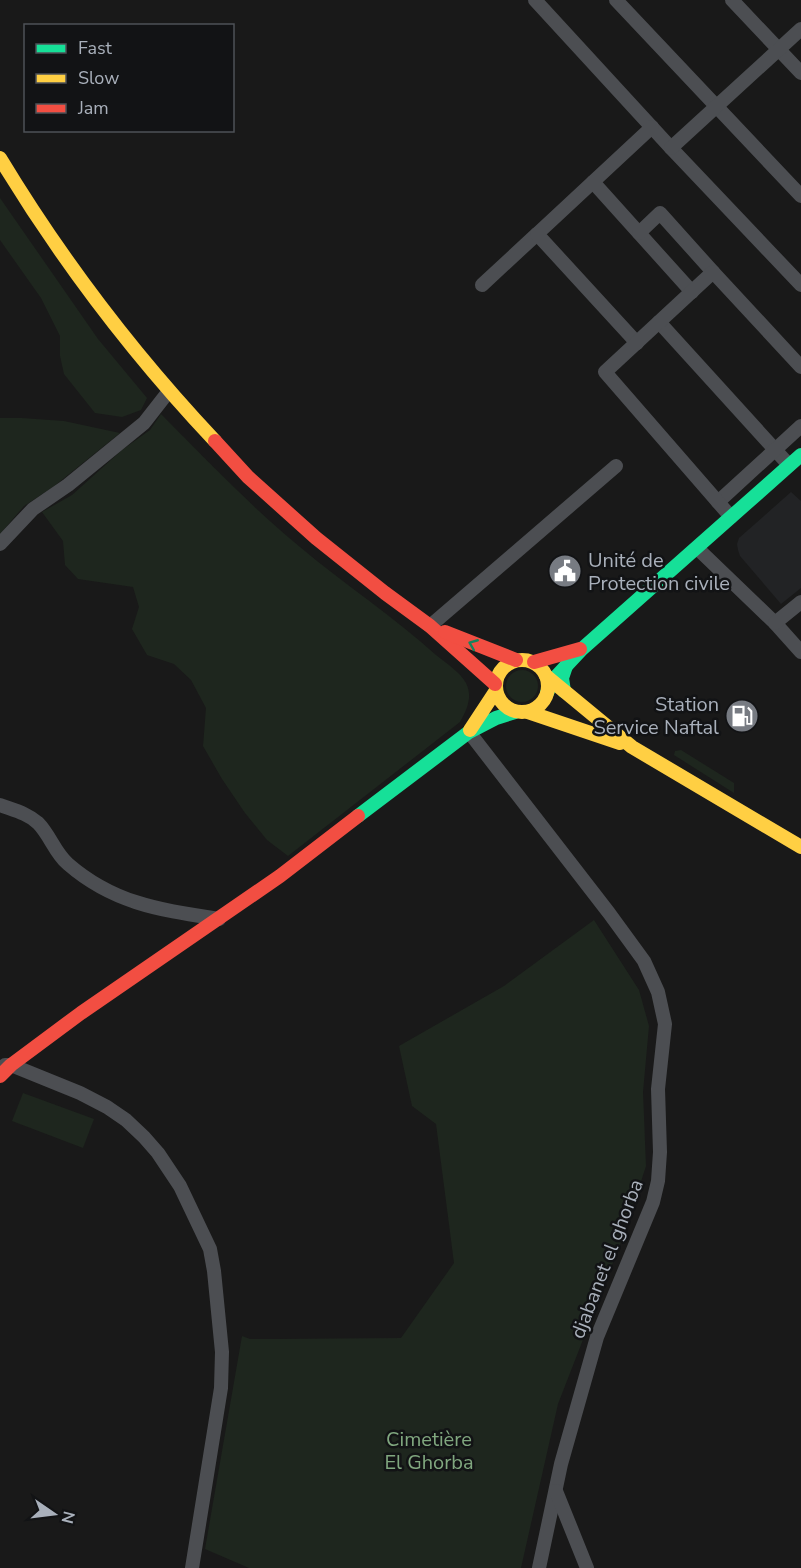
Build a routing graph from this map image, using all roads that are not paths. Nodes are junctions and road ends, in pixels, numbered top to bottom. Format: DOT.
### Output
graph roads {
  1 [pos="535,0"];
  2 [pos="616,0"];
  3 [pos="732,0"];
  4 [pos="801,29"];
  5 [pos="779,50"];
  6 [pos="801,73"];
  7 [pos="716,107"];
  8 [pos="652,127"];
  9 [pos="671,148"];
  10 [pos="0,158"];
  11 [pos="593,182"];
  12 [pos="801,196"];
  13 [pos="639,233"];
  14 [pos="537,234"];
  15 [pos="713,272"];
  16 [pos="482,285"];
  17 [pos="801,285"];
  18 [pos="692,292"];
  19 [pos="659,322"];
  20 [pos="637,343"];
  21 [pos="801,367"];
  22 [pos="169,391"];
  23 [pos="801,426"];
  24 [pos="775,450"];
  25 [pos="801,454"];
  26 [pos="789,465"];
  27 [pos="616,466"];
  28 [pos="718,501"];
  29 [pos="731,517"];
  30 [pos="0,544"];
  31 [pos="697,548"];
  32 [pos="801,602"];
  33 [pos="775,623"];
  34 [pos="430,626"];
  35 [pos="582,649"];
  36 [pos="801,652"];
  37 [pos="516,660"];
  38 [pos="534,663"];
  39 [pos="566,666"];
  40 [pos="549,684"];
  41 [pos="495,688"];
  42 [pos="564,691"];
  43 [pos="521,712"];
  44 [pos="469,732"];
  45 [pos="632,747"];
  46 [pos="0,805"];
  47 [pos="801,848"];
  48 [pos="219,919"];
  49 [pos="5,1065"];
  50 [pos="0,1076"];
  51 [pos="556,1491"];
  52 [pos="192,1568"];
  53 [pos="539,1568"];
  54 [pos="586,1568"];
  1 -- 8 [label="street"];
  2 -- 7 [label="street"];
  3 -- 5 [label="street"];
  4 -- 5 [label="street"];
  5 -- 6 [label="street"];
  5 -- 7 [label="street"];
  7 -- 9 [label="street"];
  7 -- 12 [label="street"];
  8 -- 9 [label="street"];
  8 -- 11 [label="street"];
  9 -- 17 [label="street"];
  10 -- 22 [label="main road"];
  11 -- 13 [label="street"];
  11 -- 14 [label="street"];
  13 -- 15 [label="street"];
  13 -- 18 [label="street"];
  14 -- 16 [label="street"];
  14 -- 20 [label="street"];
  15 -- 18 [label="street"];
  15 -- 21 [label="street"];
  18 -- 19 [label="street"];
  19 -- 20 [label="street"];
  19 -- 24 [label="street"];
  20 -- 28 [label="street"];
  22 -- 30 [label="street"];
  22 -- 34 [label="main road"];
  23 -- 24 [label="street"];
  24 -- 26 [label="street"];
  24 -- 28 [label="street"];
  25 -- 26 [label="main road"];
  26 -- 29 [label="main road"];
  27 -- 34 [label="street"];
  28 -- 29 [label="street"];
  29 -- 31 [label="main road"];
  31 -- 33 [label="street"];
  31 -- 35 [label="main road"];
  32 -- 33 [label="street"];
  33 -- 36 [label="street"];
  37 -- 34 [label="main road, one-way"];
  34 -- 41 [label="main road"];
  35 -- 38 [label="main road"];
  35 -- 39 [label="main road"];
  37 -- 38 [label="main road"];
  37 -- 41 [label="main road"];
  38 -- 40 [label="main road"];
  39 -- 40 [label="main road"];
  39 -- 42 [label="main road"];
  40 -- 42 [label="main road"];
  40 -- 43 [label="main road"];
  41 -- 43 [label="main road"];
  41 -- 44 [label="main road"];
  42 -- 45 [label="main road"];
  43 -- 44 [label="main road"];
  43 -- 45 [label="main road"];
  44 -- 48 [label="main road"];
  44 -- 51 [label="street, djabanet el ghorba"];
  45 -- 47 [label="main road"];
  46 -- 48 [label="street"];
  48 -- 49 [label="main road"];
  49 -- 50 [label="main road"];
  49 -- 52 [label="street"];
  51 -- 53 [label="street, djabanet el ghorba"];
  51 -- 54 [label="street"];
}
